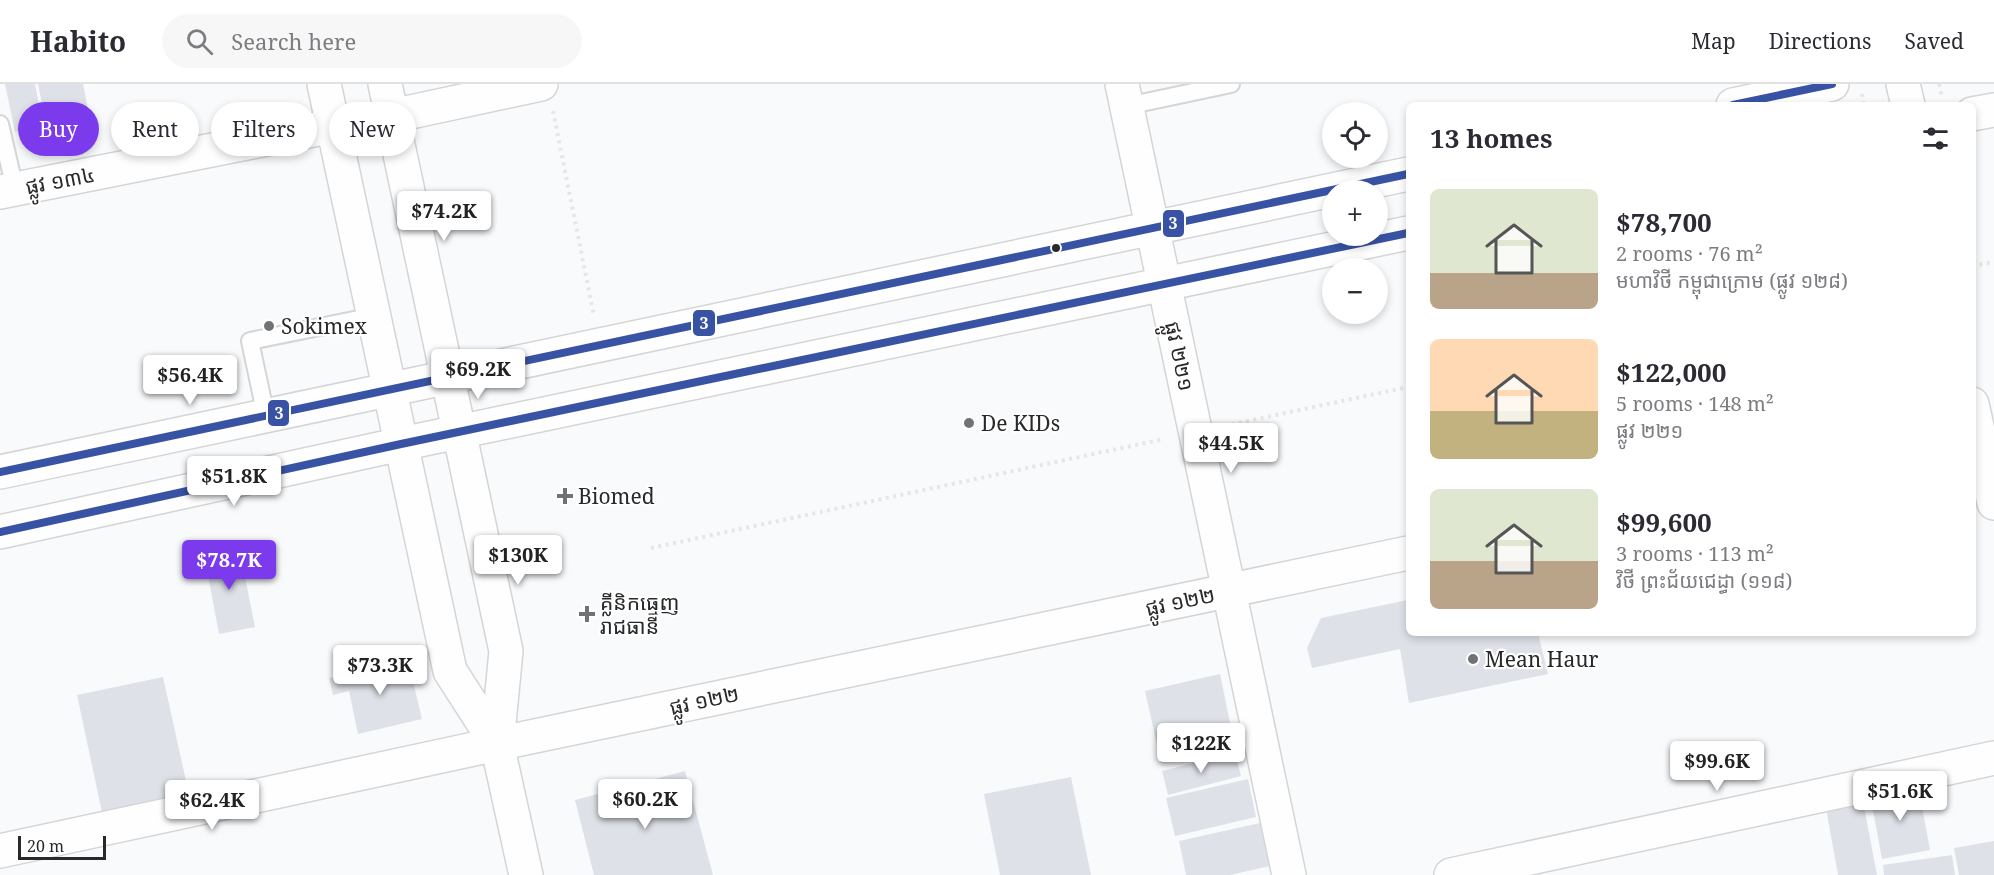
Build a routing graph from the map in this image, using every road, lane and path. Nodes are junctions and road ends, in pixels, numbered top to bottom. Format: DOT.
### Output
graph roads {
  1 [pos="324,84"];
  2 [pos="385,84"];
  3 [pos="1231,84"];
  4 [pos="1832,84"];
  5 [pos="1903,84"];
  6 [pos="1939,84"];
  7 [pos="546,95"];
  8 [pos="1125,95"];
  9 [pos="389,102"];
  10 [pos="1746,102"];
  11 [pos="1907,102"];
  12 [pos="1942,102"];
  13 [pos="329,107"];
  14 [pos="1994,110"];
  15 [pos="416,113"];
  16 [pos="1976,113"];
  17 [pos="0,124"];
  18 [pos="329,127"];
  19 [pos="339,156"];
  20 [pos="400,156"];
  21 [pos="1406,174"];
  22 [pos="7,191"];
  23 [pos="1153,228"];
  24 [pos="1406,233"];
  25 [pos="1994,262"];
  26 [pos="1976,265"];
  27 [pos="1165,284"];
  28 [pos="374,316"];
  29 [pos="600,345"];
  30 [pos="447,377"];
  31 [pos="1406,387"];
  32 [pos="390,389"];
  33 [pos="267,416"];
  34 [pos="1979,424"];
  35 [pos="1196,432"];
  36 [pos="458,433"];
  37 [pos="401,444"];
  38 [pos="0,472"];
  39 [pos="1994,503"];
  40 [pos="0,532"];
  41 [pos="651,548"];
  42 [pos="1406,553"];
  43 [pos="1229,591"];
  44 [pos="497,744"];
  45 [pos="1994,758"];
  46 [pos="0,850"];
  47 [pos="526,875"];
  48 [pos="1289,875"];
  49 [pos="1451,875"];
  1 -- 13 [label="main road"];
  2 -- 9 [label="main road"];
  3 -- 8 [label="lane"];
  4 -- 10 [label="main road"];
  5 -- 11 [label="main road"];
  6 -- 12 [label="path"];
  7 -- 15 [label="main road"];
  7 -- 29 [label="path"];
  8 -- 23 [label="main road, ផ្លូវ ២២១"];
  14 -- 16 [label="main road"];
  17 -- 22 [label="lane"];
  18 -- 22 [label="main road, ផ្លូវ ១៣៤"];
  19 -- 28 [label="main road"];
  20 -- 30 [label="main road"];
  21 -- 23 [label="main road"];
  23 -- 27 [label="main road, ផ្លូវ ២២១"];
  23 -- 29 [label="main road"];
  24 -- 27 [label="main road"];
  25 -- 26 [label="path"];
  27 -- 35 [label="main road, ផ្លូវ ២២១"];
  27 -- 36 [label="main road"];
  28 -- 32 [label="main road"];
  28 -- 33 [label="lane"];
  29 -- 30 [label="main road"];
  30 -- 32 [label="main road"];
  30 -- 36 [label="main road"];
  31 -- 35 [label="path"];
  32 -- 33 [label="main road"];
  32 -- 37 [label="main road"];
  33 -- 38 [label="main road"];
  34 -- 39 [label="main road"];
  35 -- 41 [label="path"];
  35 -- 43 [label="main road, ផ្លូវ ២២១"];
  36 -- 37 [label="main road"];
  36 -- 44 [label="main road"];
  37 -- 40 [label="main road"];
  37 -- 44 [label="main road"];
  42 -- 43 [label="main road, ផ្លូវ ១២២"];
  43 -- 44 [label="main road, ផ្លូវ ១២២"];
  43 -- 48 [label="main road, ផ្លូវ ២២១"];
  44 -- 46 [label="main road, ផ្លូវ ១២២"];
  44 -- 47 [label="main road"];
  45 -- 49 [label="main road"];
}
